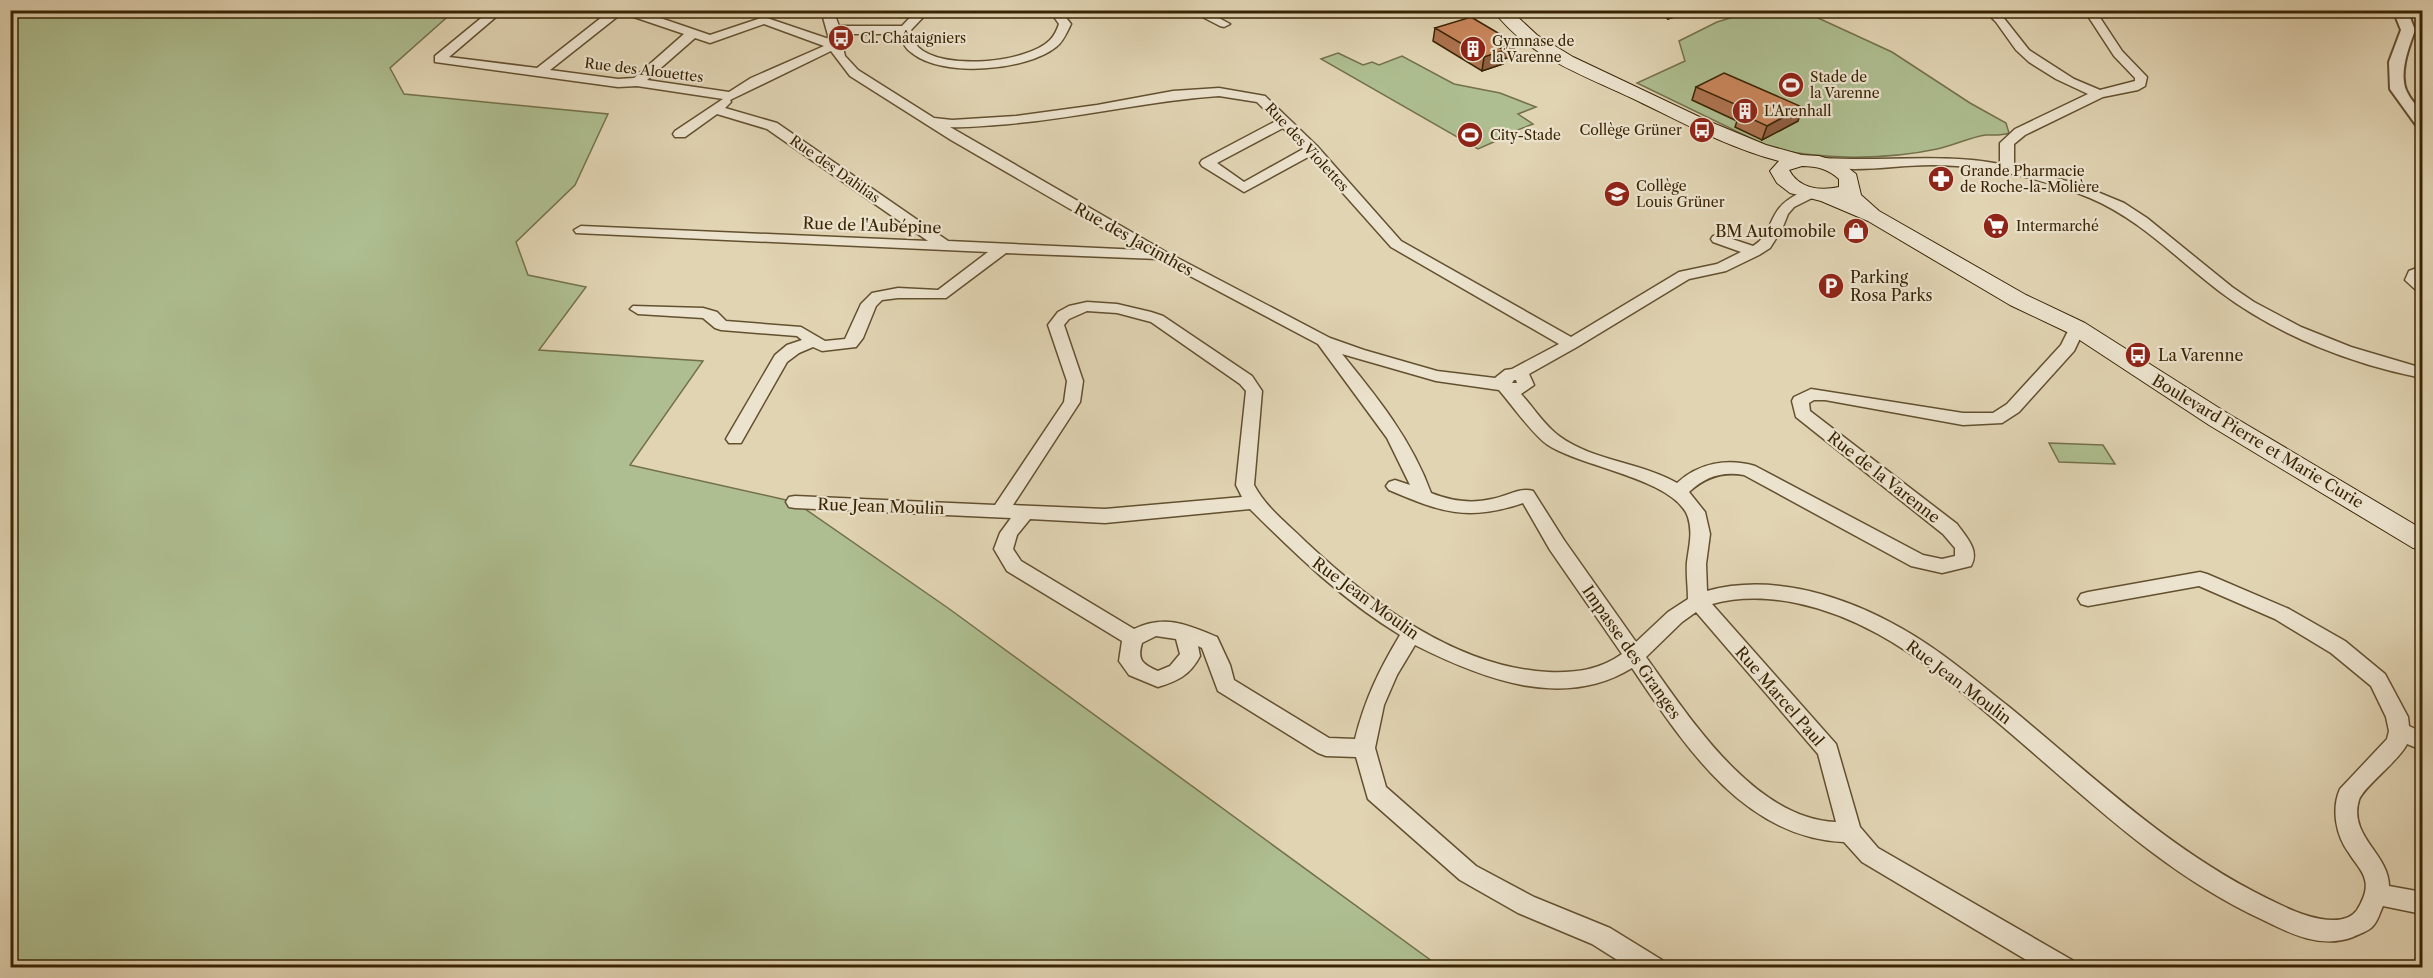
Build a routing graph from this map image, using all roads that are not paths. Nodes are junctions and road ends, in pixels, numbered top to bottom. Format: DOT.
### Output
graph roads {
  1 [pos="499,10"];
  2 [pos="619,10"];
  3 [pos="624,10"];
  4 [pos="827,10"];
  5 [pos="925,10"];
  6 [pos="1054,10"];
  7 [pos="1194,10"];
  8 [pos="1501,10"];
  9 [pos="1989,10"];
  10 [pos="2089,10"];
  11 [pos="2400,10"];
  12 [pos="1224,24"];
  13 [pos="834,30"];
  14 [pos="905,30"];
  15 [pos="693,33"];
  16 [pos="833,45"];
  17 [pos="540,72"];
  18 [pos="637,82"];
  19 [pos="2099,94"];
  20 [pos="731,96"];
  21 [pos="717,110"];
  22 [pos="927,118"];
  23 [pos="1285,122"];
  24 [pos="2422,122"];
  25 [pos="680,134"];
  26 [pos="1744,145"];
  27 [pos="1312,149"];
  28 [pos="1800,160"];
  29 [pos="1822,162"];
  30 [pos="1887,164"];
  31 [pos="2007,170"];
  32 [pos="1783,176"];
  33 [pos="1849,185"];
  34 [pos="1818,194"];
  35 [pos="1781,213"];
  36 [pos="1875,217"];
  37 [pos="581,230"];
  38 [pos="1718,239"];
  39 [pos="945,246"];
  40 [pos="1003,248"];
  41 [pos="1754,252"];
  42 [pos="1161,255"];
  43 [pos="2422,272"];
  44 [pos="2422,288"];
  45 [pos="638,309"];
  46 [pos="2077,328"];
  47 [pos="814,341"];
  48 [pos="1324,341"];
  49 [pos="1571,344"];
  50 [pos="2422,373"];
  51 [pos="1514,381"];
  52 [pos="735,439"];
  53 [pos="1395,486"];
  54 [pos="1678,492"];
  55 [pos="1423,497"];
  56 [pos="795,502"];
  57 [pos="1254,502"];
  58 [pos="1000,511"];
  59 [pos="1026,512"];
  60 [pos="2422,541"];
  61 [pos="2088,599"];
  62 [pos="1698,601"];
  63 [pos="1185,632"];
  64 [pos="1411,634"];
  65 [pos="1133,638"];
  66 [pos="1635,655"];
  67 [pos="2400,731"];
  68 [pos="2422,741"];
  69 [pos="1365,748"];
  70 [pos="1850,832"];
  71 [pos="2378,894"];
  72 [pos="2422,903"];
  73 [pos="1653,968"];
  74 [pos="2063,968"];
  1 -- 17 [label="street, Rue des Alouettes"];
  2 -- 17 [label="street"];
  3 -- 15 [label="street"];
  4 -- 13 [label="street"];
  5 -- 14 [label="street"];
  6 -- 14 [label="street"];
  7 -- 12 [label="street"];
  8 -- 26 [label="main road"];
  9 -- 19 [label="street"];
  10 -- 19 [label="street"];
  11 -- 24 [label="street"];
  13 -- 14 [label="street"];
  13 -- 16 [label="street"];
  15 -- 16 [label="street"];
  15 -- 18 [label="street"];
  16 -- 20 [label="street"];
  16 -- 22 [label="street, Rue des Jacinthes"];
  17 -- 18 [label="street, Rue des Alouettes"];
  18 -- 20 [label="street, Rue des Alouettes"];
  19 -- 31 [label="street"];
  20 -- 21 [label="street"];
  21 -- 25 [label="street"];
  21 -- 39 [label="street, Rue des Dahlias"];
  22 -- 23 [label="street, Rue des Violettes"];
  22 -- 42 [label="street, Rue des Jacinthes"];
  23 -- 27 [label="street, Rue des Violettes"];
  23 -- 27 [label="street"];
  26 -- 28 [label="main road"];
  26 -- 32 [label="main road"];
  27 -- 49 [label="street, Rue des Violettes"];
  28 -- 29 [label="main road"];
  28 -- 32 [label="main road"];
  29 -- 30 [label="street"];
  29 -- 33 [label="main road"];
  30 -- 31 [label="street"];
  30 -- 33 [label="street"];
  31 -- 50 [label="street"];
  32 -- 34 [label="main road"];
  32 -- 35 [label="street"];
  33 -- 34 [label="main road"];
  33 -- 36 [label="main road"];
  34 -- 35 [label="street"];
  34 -- 36 [label="main road"];
  35 -- 41 [label="street"];
  36 -- 46 [label="main road, Boulevard Pierre et Marie Curie"];
  37 -- 39 [label="street, Rue de l'Aubépine"];
  38 -- 41 [label="street"];
  39 -- 40 [label="street, Rue de l'Aubépine"];
  40 -- 42 [label="street, Rue de l'Aubépine"];
  40 -- 47 [label="street"];
  41 -- 49 [label="street"];
  42 -- 48 [label="street, Rue des Jacinthes"];
  43 -- 44 [label="street"];
  45 -- 47 [label="street"];
  46 -- 54 [label="street, Rue de la Varenne"];
  46 -- 60 [label="main road, Boulevard Pierre et Marie Curie"];
  47 -- 52 [label="street"];
  48 -- 51 [label="street, Rue des Jacinthes"];
  48 -- 55 [label="street"];
  49 -- 51 [label="street"];
  51 -- 54 [label="street"];
  53 -- 55 [label="street, Impasse des Granges"];
  54 -- 62 [label="street"];
  55 -- 66 [label="street, Impasse des Granges"];
  56 -- 58 [label="street, Rue Jean Moulin"];
  57 -- 58 [label="street"];
  57 -- 59 [label="street, Rue Jean Moulin"];
  57 -- 64 [label="street, Rue Jean Moulin"];
  58 -- 59 [label="street, Rue Jean Moulin"];
  59 -- 65 [label="street"];
  61 -- 67 [label="street"];
  62 -- 66 [label="street, Rue Jean Moulin"];
  62 -- 70 [label="street, Rue Marcel Paul"];
  62 -- 71 [label="street, Rue Jean Moulin"];
  63 -- 65 [label="street"];
  63 -- 65 [label="street"];
  63 -- 69 [label="street"];
  64 -- 66 [label="street, Rue Jean Moulin"];
  64 -- 69 [label="street"];
  66 -- 70 [label="street, Impasse des Granges"];
  67 -- 68 [label="street"];
  67 -- 71 [label="street"];
  69 -- 73 [label="street"];
  70 -- 74 [label="street, Rue Marcel Paul"];
  71 -- 72 [label="street"];
}
